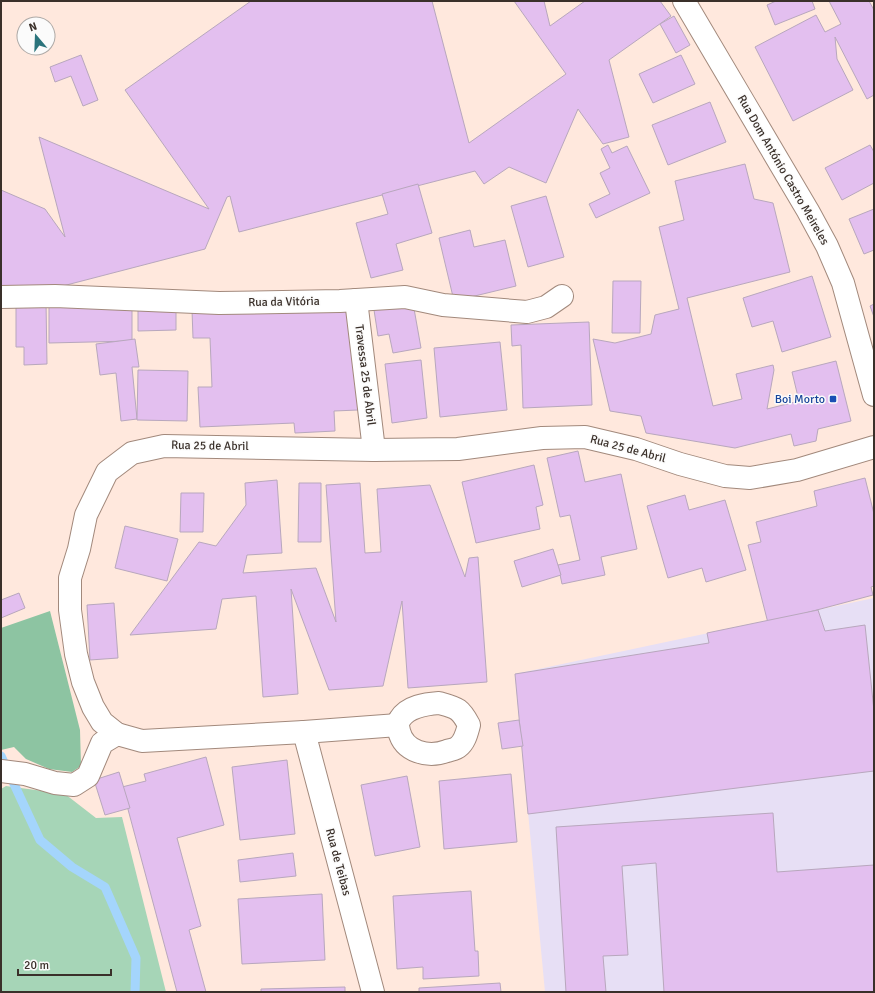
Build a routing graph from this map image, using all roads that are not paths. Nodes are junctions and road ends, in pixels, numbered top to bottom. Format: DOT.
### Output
graph roads {
  1 [pos="684,1"];
  2 [pos="562,296"];
  3 [pos="1,297"];
  4 [pos="356,300"];
  5 [pos="873,385"];
  6 [pos="874,447"];
  7 [pos="374,450"];
  8 [pos="398,725"];
  9 [pos="304,732"];
  10 [pos="116,734"];
  11 [pos="1,771"];
  12 [pos="373,992"];
  1 -- 5 [label="street, Rua Dom António Castro Meireles"];
  2 -- 4 [label="street, Rua da Vitória"];
  3 -- 4 [label="street, Rua da Vitória"];
  4 -- 7 [label="street, Travessa 25 de Abril"];
  6 -- 7 [label="street, Rua 25 de Abril"];
  7 -- 10 [label="street, Rua 25 de Abril"];
  8 -- 9 [label="street, Rua 25 de Abril"];
  9 -- 10 [label="street, Rua 25 de Abril"];
  9 -- 12 [label="street, Rua de Teibas"];
  10 -- 11 [label="street"];
}
